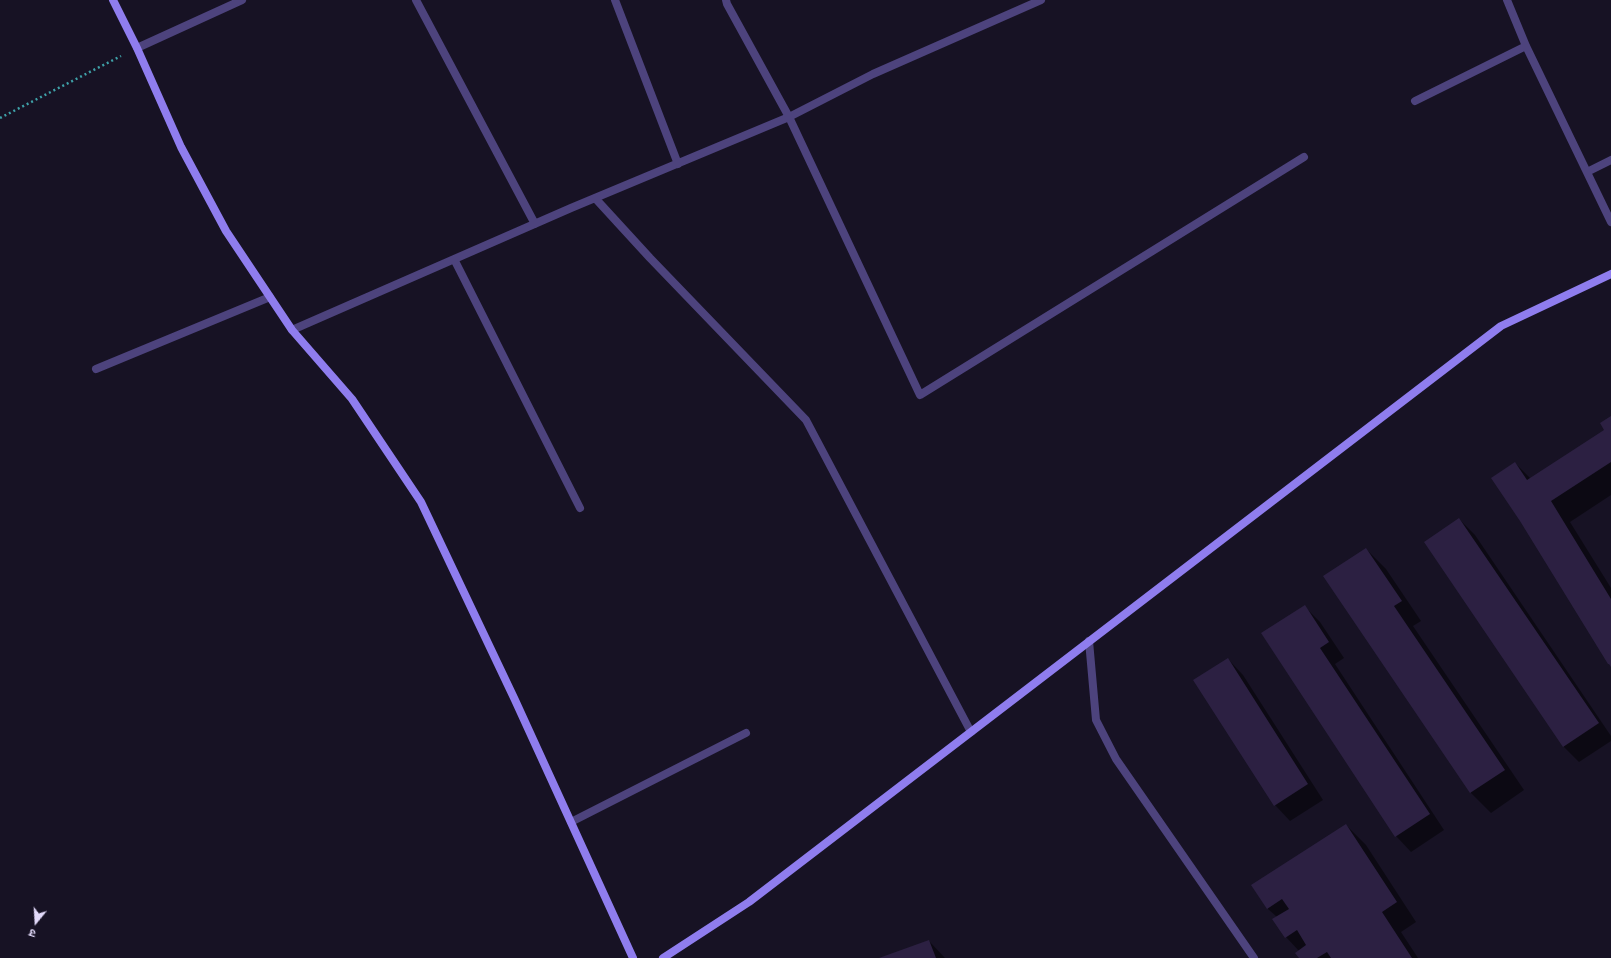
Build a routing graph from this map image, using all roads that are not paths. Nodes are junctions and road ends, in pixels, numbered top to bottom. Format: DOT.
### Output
graph roads {
  1 [pos="113,0"];
  2 [pos="242,0"];
  3 [pos="416,0"];
  4 [pos="615,0"];
  5 [pos="726,0"];
  6 [pos="1041,0"];
  7 [pos="1507,0"];
  8 [pos="1526,46"];
  9 [pos="137,48"];
  10 [pos="1415,101"];
  11 [pos="789,117"];
  12 [pos="1304,157"];
  13 [pos="1611,160"];
  14 [pos="678,164"];
  15 [pos="1587,172"];
  16 [pos="595,198"];
  17 [pos="1611,222"];
  18 [pos="535,224"];
  19 [pos="454,259"];
  20 [pos="1611,274"];
  21 [pos="270,297"];
  22 [pos="292,330"];
  23 [pos="96,369"];
  24 [pos="580,508"];
  25 [pos="1089,641"];
  26 [pos="971,732"];
  27 [pos="746,733"];
  28 [pos="571,822"];
  29 [pos="633,958"];
  30 [pos="663,958"];
  31 [pos="1254,958"];
  1 -- 9 [label="street"];
  2 -- 9 [label="street"];
  3 -- 18 [label="street"];
  4 -- 14 [label="street"];
  5 -- 11 [label="street"];
  6 -- 11 [label="street"];
  7 -- 8 [label="street"];
  8 -- 10 [label="street"];
  8 -- 15 [label="street"];
  9 -- 21 [label="street"];
  11 -- 12 [label="street"];
  11 -- 14 [label="street"];
  13 -- 15 [label="street"];
  14 -- 16 [label="street"];
  15 -- 17 [label="street"];
  16 -- 18 [label="street"];
  16 -- 26 [label="street"];
  18 -- 19 [label="street"];
  19 -- 22 [label="street"];
  19 -- 24 [label="street"];
  20 -- 25 [label="street"];
  21 -- 22 [label="street"];
  21 -- 23 [label="street"];
  22 -- 28 [label="street"];
  25 -- 26 [label="street"];
  25 -- 31 [label="street"];
  26 -- 30 [label="street"];
  27 -- 28 [label="street"];
  28 -- 29 [label="street"];
}
